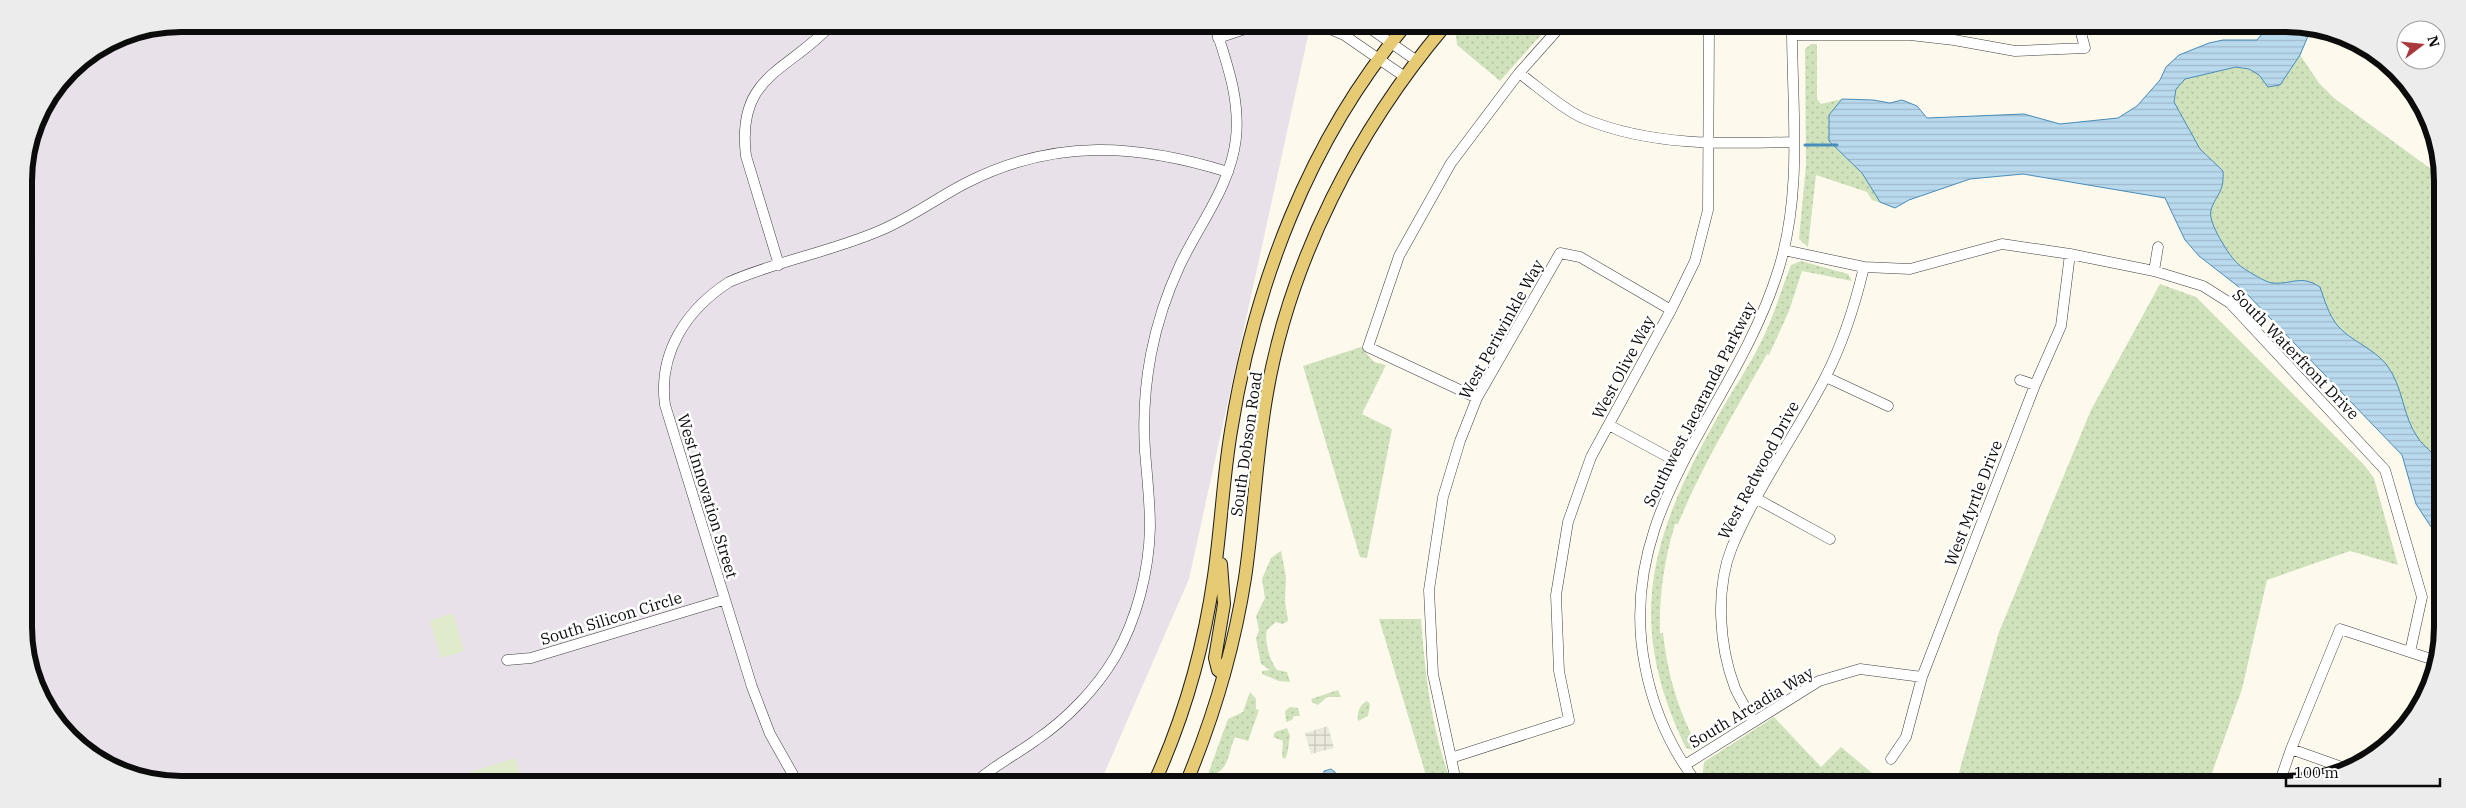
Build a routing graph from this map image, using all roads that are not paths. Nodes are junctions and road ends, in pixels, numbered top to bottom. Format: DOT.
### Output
graph roads {
  1 [pos="1235,32"];
  2 [pos="1338,32"];
  3 [pos="1376,32"];
  4 [pos="1400,32"];
  5 [pos="1440,32"];
  6 [pos="1555,32"];
  7 [pos="1709,32"];
  8 [pos="1792,32"];
  9 [pos="1801,32"];
  10 [pos="1955,32"];
  11 [pos="2081,32"];
  12 [pos="822,33"];
  13 [pos="1217,33"];
  14 [pos="1218,38"];
  15 [pos="1954,40"];
  16 [pos="1392,43"];
  17 [pos="1380,60"];
  18 [pos="1417,61"];
  19 [pos="1519,73"];
  20 [pos="1405,77"];
  21 [pos="1794,142"];
  22 [pos="1710,144"];
  23 [pos="1228,172"];
  24 [pos="2158,247"];
  25 [pos="1784,250"];
  26 [pos="2070,254"];
  27 [pos="779,265"];
  28 [pos="1864,267"];
  29 [pos="2154,270"];
  30 [pos="1671,310"];
  31 [pos="1826,376"];
  32 [pos="2020,380"];
  33 [pos="2035,385"];
  34 [pos="1477,398"];
  35 [pos="1888,406"];
  36 [pos="1609,425"];
  37 [pos="1681,464"];
  38 [pos="1757,499"];
  39 [pos="1830,540"];
  40 [pos="1219,541"];
  41 [pos="724,600"];
  42 [pos="2410,652"];
  43 [pos="2429,658"];
  44 [pos="507,660"];
  45 [pos="1224,675"];
  46 [pos="1922,676"];
  47 [pos="1753,721"];
  48 [pos="2291,749"];
  49 [pos="1450,758"];
  50 [pos="1891,759"];
  51 [pos="1684,765"];
  52 [pos="2337,765"];
  53 [pos="1454,772"];
  54 [pos="1692,775"];
  55 [pos="2282,775"];
  56 [pos="793,776"];
  57 [pos="985,776"];
  58 [pos="1157,776"];
  59 [pos="1189,776"];
  1 -- 14 [label="street"];
  2 -- 17 [label="street"];
  3 -- 16 [label="street"];
  4 -- 16 [label="main road, South Dobson Road"];
  5 -- 18 [label="main road, South Dobson Road"];
  6 -- 19 [label="street"];
  7 -- 22 [label="street, West Olive Way"];
  8 -- 21 [label="street, Southwest Jacaranda Parkway"];
  9 -- 15 [label="street"];
  10 -- 15 [label="street"];
  11 -- 15 [label="street"];
  12 -- 27 [label="street"];
  13 -- 14 [label="street"];
  14 -- 23 [label="street"];
  16 -- 17 [label="main road, South Dobson Road"];
  16 -- 18 [label="street"];
  17 -- 20 [label="street"];
  17 -- 40 [label="main road, South Dobson Road"];
  18 -- 20 [label="main road, South Dobson Road"];
  19 -- 22 [label="street"];
  19 -- 34 [label="street"];
  20 -- 45 [label="main road, South Dobson Road"];
  21 -- 22 [label="street"];
  21 -- 25 [label="street, Southwest Jacaranda Parkway"];
  22 -- 30 [label="street, West Olive Way"];
  23 -- 27 [label="street, West Innovation Street"];
  23 -- 57 [label="street"];
  24 -- 29 [label="street"];
  25 -- 28 [label="street, South Waterfront Drive"];
  25 -- 37 [label="street, Southwest Jacaranda Parkway"];
  26 -- 28 [label="street, South Waterfront Drive"];
  26 -- 29 [label="street, South Waterfront Drive"];
  26 -- 33 [label="street, West Myrtle Drive"];
  27 -- 41 [label="street, West Innovation Street"];
  28 -- 31 [label="street, West Redwood Drive"];
  29 -- 42 [label="street, South Waterfront Drive"];
  30 -- 34 [label="street, West Periwinkle Way"];
  30 -- 36 [label="street, West Olive Way"];
  31 -- 35 [label="street"];
  31 -- 38 [label="street, West Redwood Drive"];
  32 -- 33 [label="street"];
  33 -- 46 [label="street, West Myrtle Drive"];
  34 -- 49 [label="street, West Periwinkle Way"];
  36 -- 37 [label="street"];
  36 -- 49 [label="street, West Olive Way"];
  37 -- 51 [label="street, Southwest Jacaranda Parkway"];
  38 -- 39 [label="street"];
  38 -- 47 [label="street, West Redwood Drive"];
  40 -- 45 [label="main road"];
  40 -- 58 [label="main road, South Dobson Road"];
  41 -- 44 [label="street, South Silicon Circle"];
  41 -- 56 [label="street, West Innovation Street"];
  42 -- 43 [label="street"];
  42 -- 48 [label="street"];
  45 -- 59 [label="main road, South Dobson Road"];
  46 -- 47 [label="street, South Arcadia Way"];
  46 -- 50 [label="street, West Myrtle Drive"];
  47 -- 51 [label="street, South Arcadia Way"];
  48 -- 52 [label="street"];
  48 -- 55 [label="street"];
  49 -- 53 [label="street, West Periwinkle Way"];
  51 -- 54 [label="street, Southwest Jacaranda Parkway"];
}
